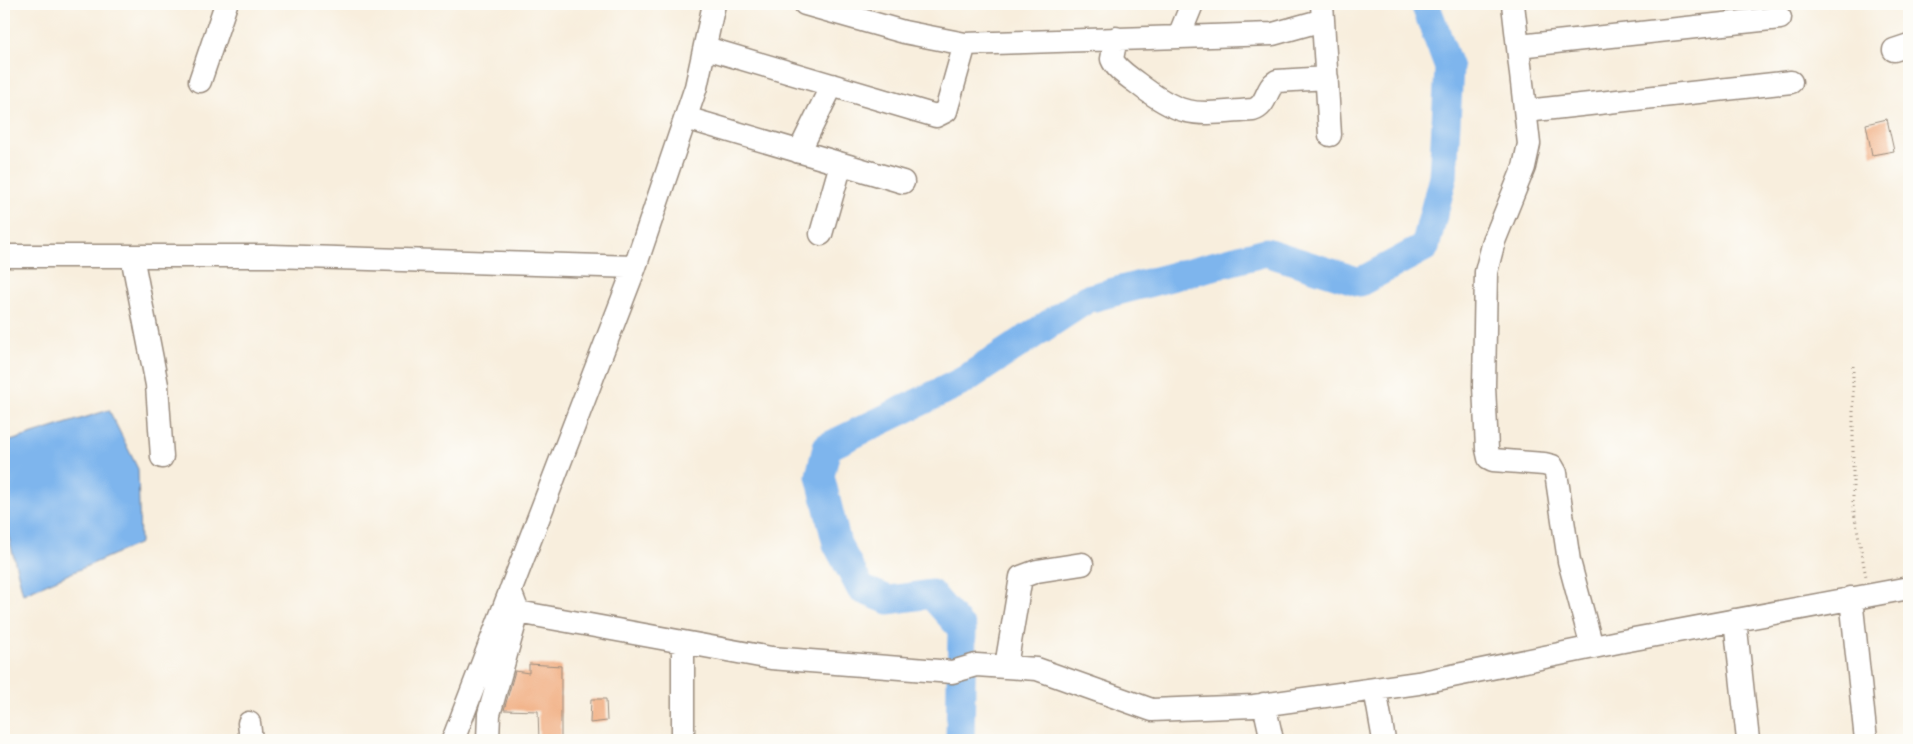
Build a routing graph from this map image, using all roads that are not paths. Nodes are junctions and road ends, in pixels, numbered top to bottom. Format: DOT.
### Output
graph roads {
  1 [pos="226,4"];
  2 [pos="714,4"];
  3 [pos="804,4"];
  4 [pos="1192,4"];
  5 [pos="1513,4"];
  6 [pos="1323,12"];
  7 [pos="1780,18"];
  8 [pos="1179,36"];
  9 [pos="1116,38"];
  10 [pos="965,44"];
  11 [pos="1518,46"];
  12 [pos="706,48"];
  13 [pos="1327,78"];
  14 [pos="200,81"];
  15 [pos="1791,82"];
  16 [pos="832,86"];
  17 [pos="1526,111"];
  18 [pos="686,118"];
  19 [pos="1330,136"];
  20 [pos="799,152"];
  21 [pos="841,164"];
  22 [pos="904,182"];
  23 [pos="821,234"];
  24 [pos="4,256"];
  25 [pos="132,256"];
  26 [pos="635,267"];
  27 [pos="162,457"];
  28 [pos="1082,564"];
  29 [pos="1909,588"];
  30 [pos="510,591"];
  31 [pos="1860,596"];
  32 [pos="518,612"];
  33 [pos="1735,620"];
  34 [pos="684,643"];
  35 [pos="1592,648"];
  36 [pos="1006,666"];
  37 [pos="1375,689"];
  38 [pos="1264,704"];
  39 [pos="453,740"];
  40 [pos="488,740"];
  41 [pos="683,740"];
  42 [pos="1272,740"];
  43 [pos="1384,740"];
  44 [pos="1748,740"];
  45 [pos="1866,740"];
  1 -- 14 [label="street"];
  2 -- 12 [label="street"];
  3 -- 10 [label="street"];
  4 -- 8 [label="street"];
  5 -- 11 [label="street"];
  6 -- 8 [label="street"];
  6 -- 13 [label="street"];
  7 -- 11 [label="street"];
  8 -- 9 [label="street"];
  9 -- 10 [label="street"];
  9 -- 13 [label="street"];
  10 -- 16 [label="street"];
  11 -- 17 [label="street"];
  12 -- 16 [label="street"];
  12 -- 18 [label="street"];
  13 -- 19 [label="street"];
  15 -- 17 [label="street"];
  16 -- 20 [label="street"];
  17 -- 35 [label="street"];
  18 -- 20 [label="street"];
  18 -- 26 [label="street"];
  20 -- 21 [label="street"];
  21 -- 22 [label="street"];
  21 -- 23 [label="street"];
  24 -- 25 [label="street"];
  25 -- 26 [label="street"];
  25 -- 27 [label="street"];
  26 -- 30 [label="street"];
  28 -- 36 [label="street"];
  29 -- 31 [label="street"];
  30 -- 32 [label="street"];
  30 -- 39 [label="street"];
  31 -- 33 [label="street"];
  31 -- 45 [label="street"];
  32 -- 34 [label="street"];
  32 -- 40 [label="street"];
  33 -- 35 [label="street"];
  33 -- 44 [label="street"];
  34 -- 36 [label="street"];
  34 -- 41 [label="street"];
  35 -- 37 [label="street"];
  36 -- 38 [label="street"];
  37 -- 38 [label="street"];
  37 -- 43 [label="street"];
  38 -- 42 [label="street"];
}
